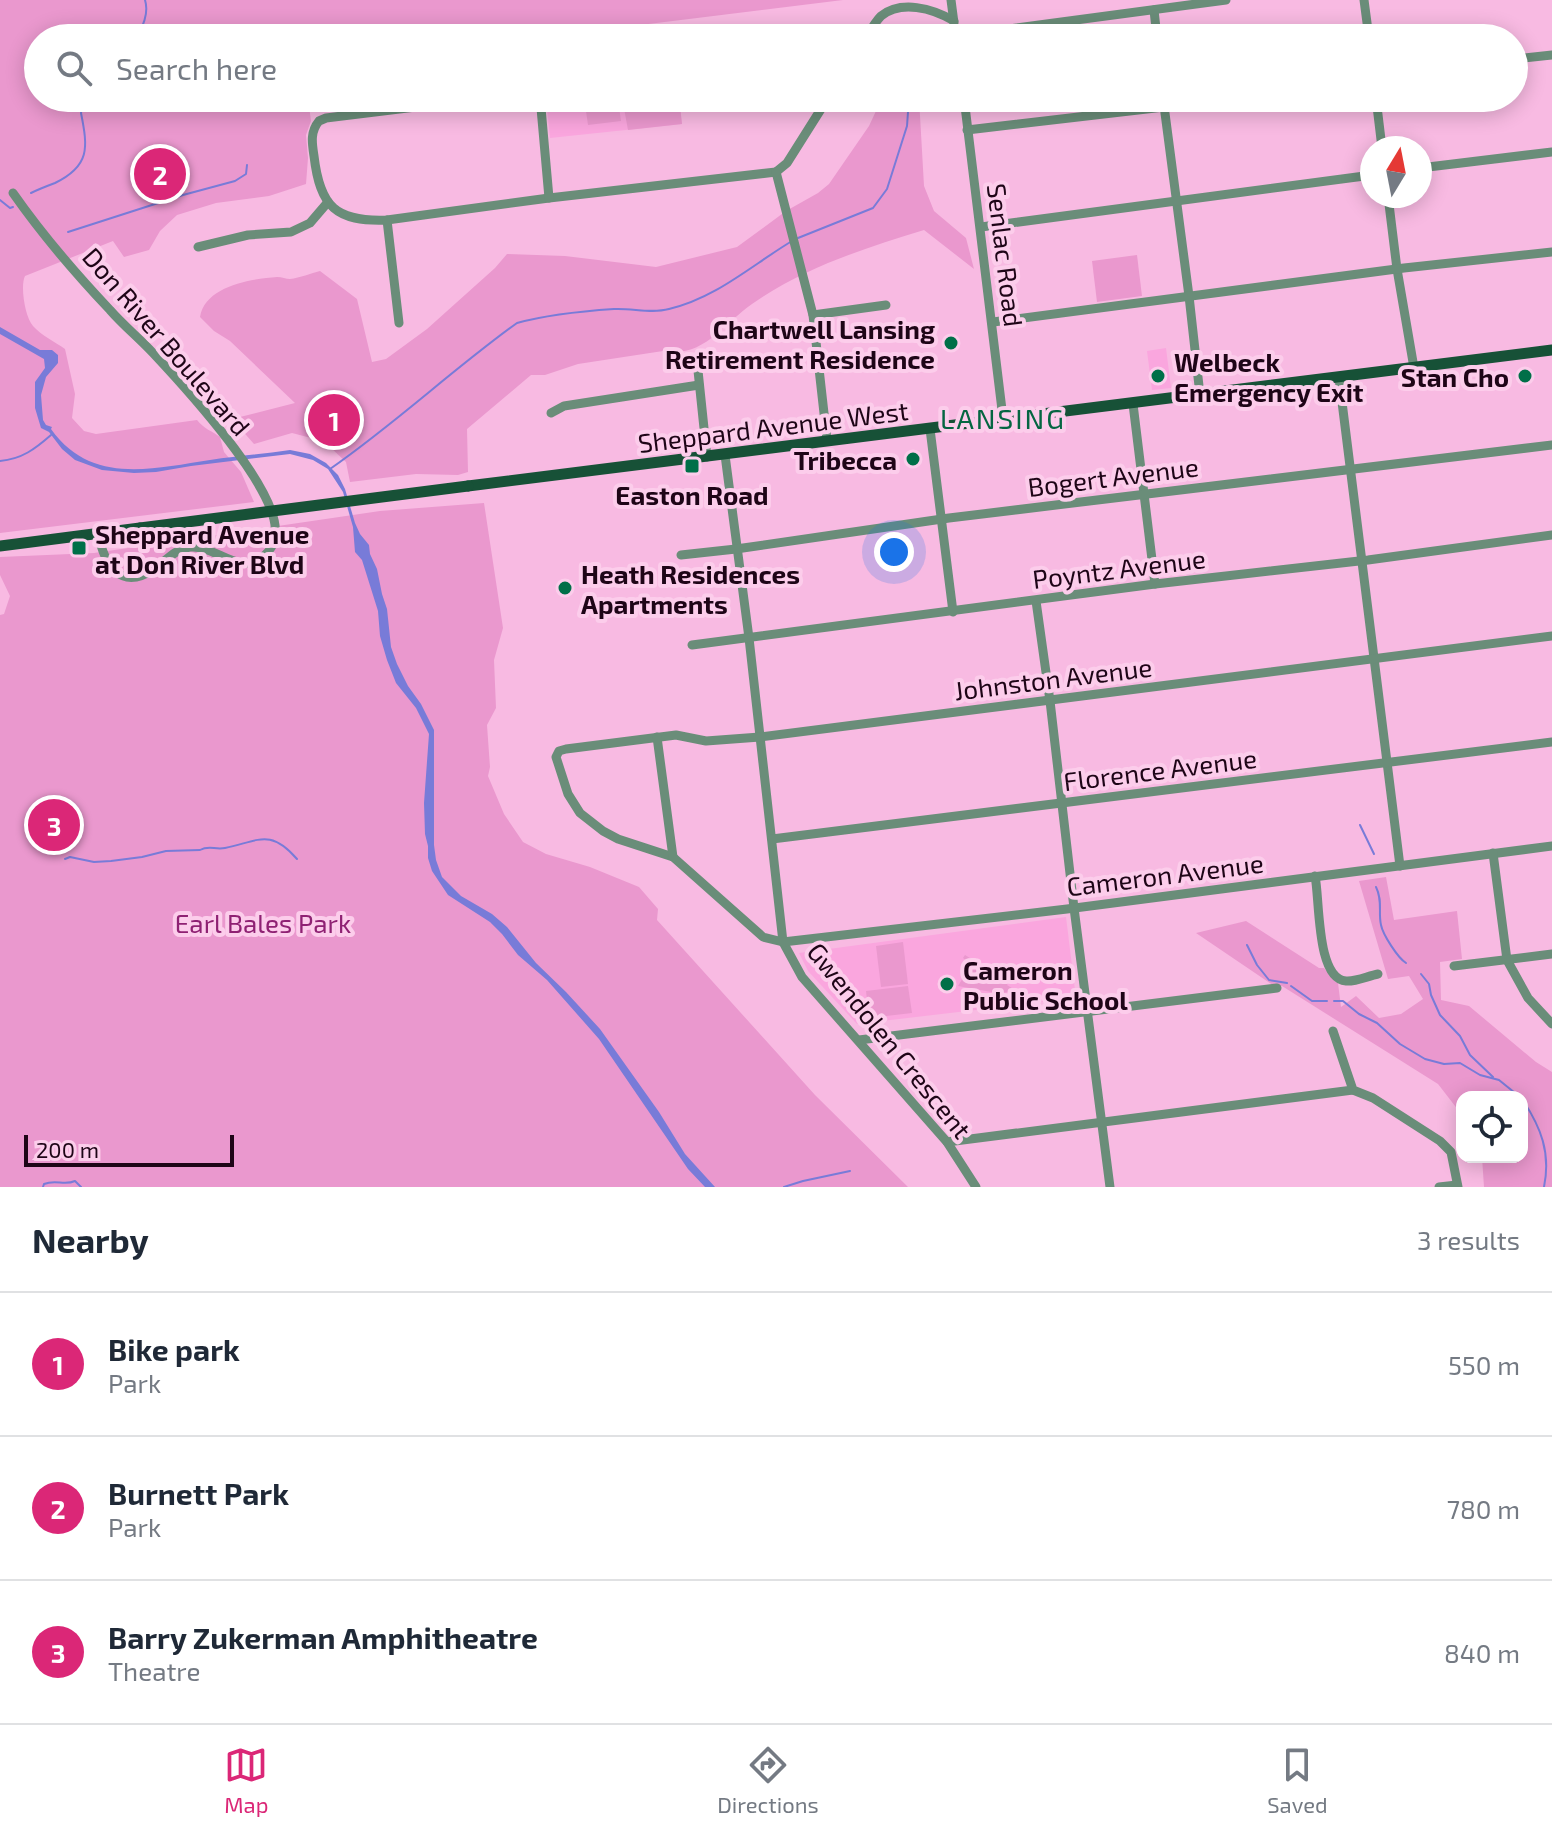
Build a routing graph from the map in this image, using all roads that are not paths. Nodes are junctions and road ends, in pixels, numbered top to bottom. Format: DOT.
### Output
graph roads {
  1 [pos="951,0"];
  2 [pos="1226,0"];
  3 [pos="1364,0"];
  4 [pos="1154,10"];
  5 [pos="954,21"];
  6 [pos="875,24"];
  7 [pos="954,24"];
  8 [pos="1051,24"];
  9 [pos="1156,24"];
  10 [pos="1367,24"];
  11 [pos="1552,55"];
  12 [pos="1528,58"];
  13 [pos="375,112"];
  14 [pos="541,112"];
  15 [pos="819,112"];
  16 [pos="965,112"];
  17 [pos="1094,112"];
  18 [pos="1165,112"];
  19 [pos="1378,112"];
  20 [pos="967,130"];
  21 [pos="1381,136"];
  22 [pos="1552,152"];
  23 [pos="1432,167"];
  24 [pos="776,172"];
  25 [pos="1360,177"];
  26 [pos="13,193"];
  27 [pos="549,198"];
  28 [pos="328,202"];
  29 [pos="1176,202"];
  30 [pos="1389,208"];
  31 [pos="387,220"];
  32 [pos="981,227"];
  33 [pos="198,247"];
  34 [pos="1552,252"];
  35 [pos="1397,269"];
  36 [pos="1189,296"];
  37 [pos="886,305"];
  38 [pos="813,315"];
  39 [pos="993,322"];
  40 [pos="399,323"];
  41 [pos="1552,353"];
  42 [pos="697,361"];
  43 [pos="1414,368"];
  44 [pos="1339,378"];
  45 [pos="699,385"];
  46 [pos="1200,395"];
  47 [pos="1133,404"];
  48 [pos="551,413"];
  49 [pos="1003,418"];
  50 [pos="930,429"];
  51 [pos="827,440"];
  52 [pos="1552,445"];
  53 [pos="725,455"];
  54 [pos="707,457"];
  55 [pos="1350,469"];
  56 [pos="1145,495"];
  57 [pos="941,519"];
  58 [pos="98,533"];
  59 [pos="1552,535"];
  60 [pos="0,546"];
  61 [pos="736,549"];
  62 [pos="681,555"];
  63 [pos="1362,561"];
  64 [pos="1155,584"];
  65 [pos="1036,601"];
  66 [pos="953,612"];
  67 [pos="1552,636"];
  68 [pos="749,638"];
  69 [pos="692,645"];
  70 [pos="1374,658"];
  71 [pos="1050,701"];
  72 [pos="657,737"];
  73 [pos="760,737"];
  74 [pos="1552,742"];
  75 [pos="559,751"];
  76 [pos="1387,763"];
  77 [pos="1062,803"];
  78 [pos="772,839"];
  79 [pos="1552,846"];
  80 [pos="1493,853"];
  81 [pos="673,857"];
  82 [pos="1400,866"];
  83 [pos="1315,876"];
  84 [pos="1074,908"];
  85 [pos="783,942"];
  86 [pos="1552,954"];
  87 [pos="1507,960"];
  88 [pos="1454,966"];
  89 [pos="1378,974"];
  90 [pos="1277,988"];
  91 [pos="1089,1013"];
  92 [pos="1552,1024"];
  93 [pos="1333,1031"];
  94 [pos="859,1040"];
  95 [pos="1353,1090"];
  96 [pos="1102,1122"];
  97 [pos="947,1142"];
  98 [pos="1458,1186"];
  99 [pos="976,1187"];
  100 [pos="1110,1187"];
  101 [pos="1439,1187"];
  1 -- 5 [label="street"];
  2 -- 4 [label="street"];
  3 -- 10 [label="street"];
  4 -- 8 [label="street"];
  4 -- 9 [label="street"];
  5 -- 6 [label="street"];
  5 -- 7 [label="street"];
  11 -- 12 [label="street"];
  13 -- 28 [label="street"];
  14 -- 27 [label="street"];
  15 -- 24 [label="street"];
  16 -- 20 [label="street, Senlac Road"];
  17 -- 20 [label="street"];
  18 -- 29 [label="street"];
  19 -- 21 [label="street"];
  20 -- 32 [label="street, Senlac Road"];
  22 -- 23 [label="street"];
  24 -- 27 [label="street"];
  24 -- 38 [label="street"];
  25 -- 29 [label="street"];
  26 -- 58 [label="street, Don River Boulevard"];
  27 -- 31 [label="street"];
  28 -- 31 [label="street"];
  28 -- 33 [label="street"];
  29 -- 32 [label="street"];
  29 -- 36 [label="street"];
  30 -- 35 [label="street"];
  31 -- 40 [label="street"];
  32 -- 39 [label="street, Senlac Road"];
  34 -- 35 [label="street"];
  35 -- 36 [label="street"];
  35 -- 43 [label="street"];
  36 -- 39 [label="street"];
  36 -- 46 [label="street"];
  37 -- 38 [label="street"];
  38 -- 51 [label="street"];
  39 -- 49 [label="street, Senlac Road"];
  41 -- 43 [label="main road, Sheppard Avenue West"];
  42 -- 45 [label="street"];
  43 -- 44 [label="main road, Sheppard Avenue West"];
  44 -- 46 [label="main road, Sheppard Avenue West"];
  44 -- 55 [label="street"];
  45 -- 48 [label="street"];
  45 -- 54 [label="street"];
  46 -- 47 [label="main road, Sheppard Avenue West"];
  47 -- 49 [label="main road, Sheppard Avenue West"];
  47 -- 56 [label="street"];
  49 -- 50 [label="main road, Sheppard Avenue West"];
  50 -- 51 [label="main road, Sheppard Avenue West"];
  50 -- 57 [label="street"];
  51 -- 53 [label="main road, Sheppard Avenue West"];
  52 -- 55 [label="street, Bogert Avenue"];
  53 -- 54 [label="main road, Sheppard Avenue West"];
  53 -- 61 [label="street"];
  54 -- 58 [label="main road, Sheppard Avenue West, bridge"];
  55 -- 56 [label="street, Bogert Avenue"];
  55 -- 63 [label="street"];
  56 -- 57 [label="street, Bogert Avenue"];
  56 -- 64 [label="street"];
  57 -- 61 [label="street, Bogert Avenue"];
  57 -- 66 [label="street"];
  58 -- 60 [label="main road, Sheppard Avenue West"];
  59 -- 63 [label="street, Poyntz Avenue"];
  61 -- 62 [label="street, Bogert Avenue"];
  61 -- 68 [label="street"];
  63 -- 64 [label="street, Poyntz Avenue"];
  63 -- 70 [label="street"];
  64 -- 65 [label="street, Poyntz Avenue"];
  65 -- 66 [label="street, Poyntz Avenue"];
  65 -- 71 [label="street"];
  66 -- 68 [label="street, Poyntz Avenue"];
  67 -- 70 [label="street, Johnston Avenue"];
  68 -- 69 [label="street, Poyntz Avenue"];
  68 -- 73 [label="street"];
  70 -- 71 [label="street, Johnston Avenue"];
  70 -- 76 [label="street"];
  71 -- 73 [label="street, Johnston Avenue"];
  71 -- 77 [label="street"];
  72 -- 73 [label="street, Johnston Avenue"];
  72 -- 75 [label="street, Johnston Avenue"];
  72 -- 81 [label="street"];
  73 -- 78 [label="street"];
  74 -- 76 [label="street, Florence Avenue"];
  75 -- 81 [label="street, Gwendolen Crescent"];
  76 -- 77 [label="street, Florence Avenue"];
  76 -- 82 [label="street"];
  77 -- 78 [label="street, Florence Avenue"];
  77 -- 84 [label="street"];
  78 -- 85 [label="street"];
  79 -- 80 [label="street, Cameron Avenue"];
  80 -- 82 [label="street, Cameron Avenue"];
  80 -- 87 [label="street"];
  81 -- 85 [label="street, Gwendolen Crescent"];
  82 -- 83 [label="street, Cameron Avenue"];
  83 -- 84 [label="street, Cameron Avenue"];
  83 -- 89 [label="street"];
  84 -- 85 [label="street, Cameron Avenue"];
  84 -- 91 [label="street"];
  85 -- 94 [label="street, Gwendolen Crescent"];
  86 -- 87 [label="street"];
  87 -- 88 [label="street"];
  87 -- 92 [label="street"];
  90 -- 91 [label="street"];
  91 -- 94 [label="street"];
  91 -- 96 [label="street"];
  93 -- 95 [label="street"];
  94 -- 97 [label="street, Gwendolen Crescent"];
  95 -- 96 [label="street"];
  95 -- 98 [label="street"];
  96 -- 97 [label="street"];
  96 -- 100 [label="street"];
  97 -- 99 [label="street, Gwendolen Crescent"];
  98 -- 101 [label="street"];
}
